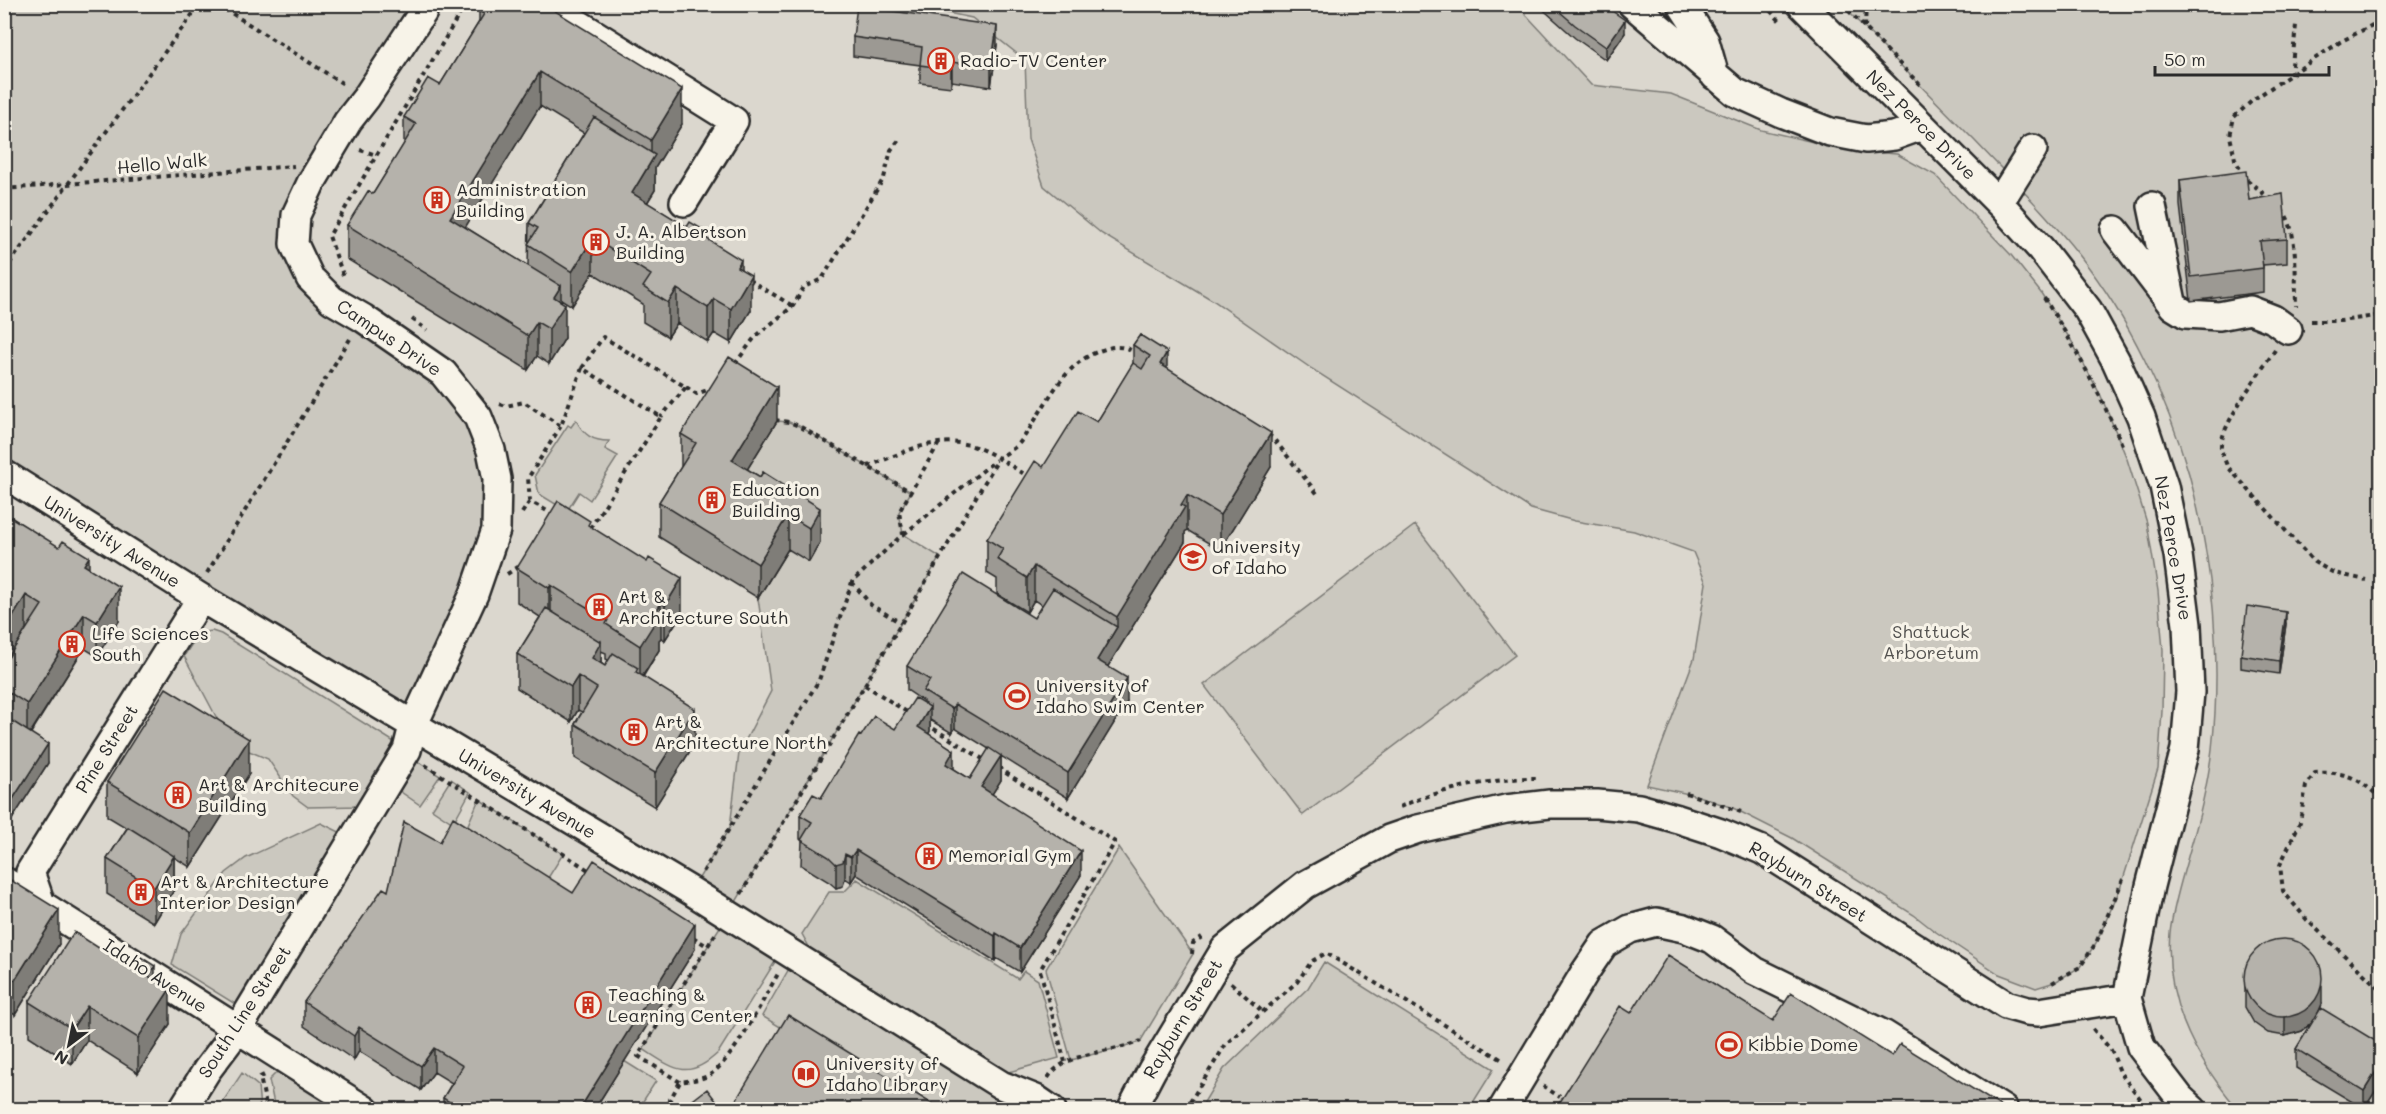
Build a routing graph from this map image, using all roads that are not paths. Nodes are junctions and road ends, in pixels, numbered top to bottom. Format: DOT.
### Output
graph roads {
  1 [pos="423,4"];
  2 [pos="539,4"];
  3 [pos="1632,4"];
  4 [pos="1681,4"];
  5 [pos="1801,4"];
  6 [pos="1714,76"];
  7 [pos="1922,126"];
  8 [pos="2033,149"];
  9 [pos="684,202"];
  10 [pos="1999,203"];
  11 [pos="2152,206"];
  12 [pos="2115,230"];
  13 [pos="2172,306"];
  14 [pos="2293,327"];
  15 [pos="4,474"];
  16 [pos="201,598"];
  17 [pos="410,738"];
  18 [pos="4,882"];
  19 [pos="42,903"];
  20 [pos="2127,998"];
  21 [pos="238,1029"];
  22 [pos="1044,1104"];
  23 [pos="182,1110"];
  24 [pos="365,1110"];
  25 [pos="1131,1110"];
  26 [pos="1502,1110"];
  27 [pos="2004,1110"];
  28 [pos="2193,1110"];
  1 -- 17 [label="street, Campus Drive"];
  2 -- 9 [label="street"];
  3 -- 6 [label="street"];
  4 -- 6 [label="street"];
  5 -- 7 [label="street, Nez Perce Drive"];
  6 -- 7 [label="street"];
  7 -- 10 [label="street, Nez Perce Drive"];
  8 -- 10 [label="street"];
  10 -- 20 [label="street, Nez Perce Drive"];
  11 -- 13 [label="street"];
  12 -- 13 [label="street"];
  13 -- 14 [label="street"];
  15 -- 16 [label="street, University Avenue"];
  16 -- 17 [label="street, University Avenue"];
  16 -- 19 [label="street, Pine Street"];
  17 -- 21 [label="street, South Line Street"];
  17 -- 22 [label="street, University Avenue"];
  18 -- 19 [label="street, Idaho Avenue"];
  19 -- 21 [label="street, Idaho Avenue"];
  20 -- 25 [label="street, Rayburn Street"];
  20 -- 28 [label="street"];
  21 -- 23 [label="street, South Line Street"];
  21 -- 24 [label="street, Idaho Avenue"];
  26 -- 27 [label="street"];
}
